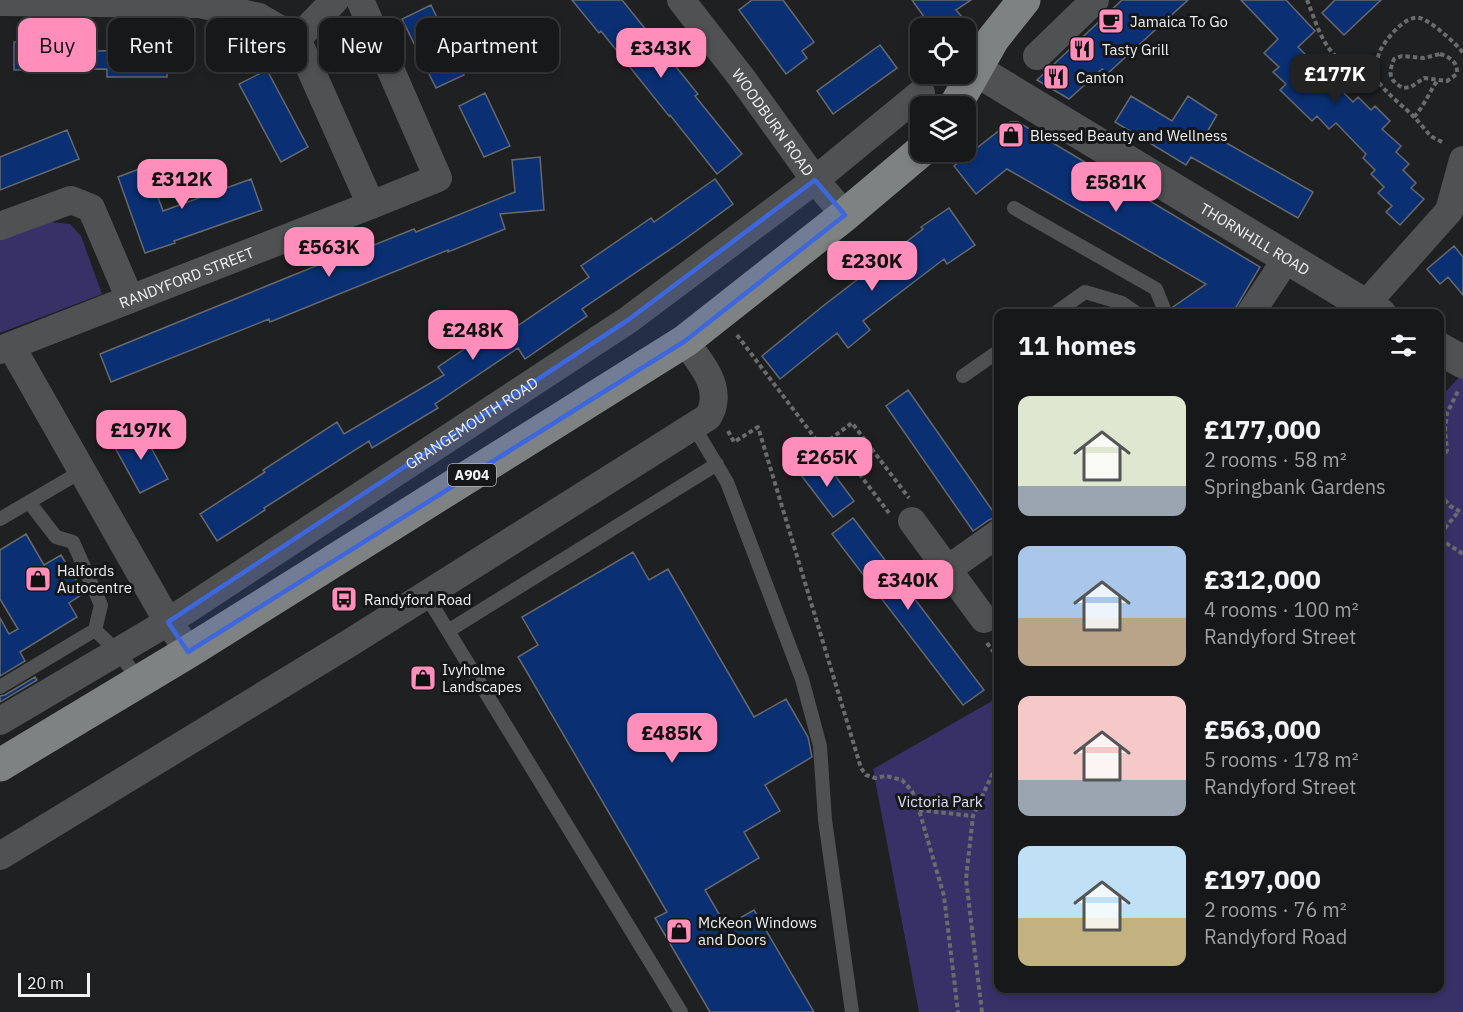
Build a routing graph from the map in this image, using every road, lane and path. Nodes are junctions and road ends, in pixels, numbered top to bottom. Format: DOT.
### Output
graph roads {
  1 [pos="335,0"];
  2 [pos="360,0"];
  3 [pos="681,0"];
  4 [pos="1024,0"];
  5 [pos="1095,0"];
  6 [pos="1307,0"];
  7 [pos="0,2"];
  8 [pos="261,18"];
  9 [pos="307,29"];
  10 [pos="1463,52"];
  11 [pos="1037,56"];
  12 [pos="307,61"];
  13 [pos="1463,66"];
  14 [pos="1457,69"];
  15 [pos="976,70"];
  16 [pos="1377,74"];
  17 [pos="1437,81"];
  18 [pos="921,93"];
  19 [pos="1414,117"];
  20 [pos="1452,151"];
  21 [pos="910,160"];
  22 [pos="815,180"];
  23 [pos="1458,199"];
  24 [pos="371,205"];
  25 [pos="1014,208"];
  26 [pos="845,215"];
  27 [pos="0,226"];
  28 [pos="1287,258"];
  29 [pos="130,299"];
  30 [pos="1061,309"];
  31 [pos="1131,309"];
  32 [pos="1164,309"];
  33 [pos="1253,309"];
  34 [pos="1372,309"];
  35 [pos="720,313"];
  36 [pos="685,341"];
  37 [pos="5,348"];
  38 [pos="994,354"];
  39 [pos="1444,354"];
  40 [pos="1462,374"];
  41 [pos="963,376"];
  42 [pos="714,404"];
  43 [pos="852,423"];
  44 [pos="694,427"];
  45 [pos="1444,431"];
  46 [pos="1444,431"];
  47 [pos="1444,457"];
  48 [pos="717,464"];
  49 [pos="82,471"];
  50 [pos="1444,499"];
  51 [pos="29,502"];
  52 [pos="1461,512"];
  53 [pos="0,519"];
  54 [pos="912,521"];
  55 [pos="1444,530"];
  56 [pos="994,536"];
  57 [pos="1444,542"];
  58 [pos="1463,554"];
  59 [pos="948,569"];
  60 [pos="426,595"];
  61 [pos="984,619"];
  62 [pos="168,622"];
  63 [pos="95,630"];
  64 [pos="448,631"];
  65 [pos="118,651"];
  66 [pos="188,652"];
  67 [pos="141,681"];
  68 [pos="0,687"];
  69 [pos="0,721"];
  70 [pos="1,762"];
  71 [pos="994,771"];
  72 [pos="919,810"];
  73 [pos="973,816"];
  74 [pos="0,856"];
  75 [pos="681,1012"];
  76 [pos="852,1012"];
  77 [pos="958,1012"];
  78 [pos="982,1012"];
  1 -- 9 [label="street"];
  2 -- 24 [label="street, RANDYFORD STREET"];
  3 -- 22 [label="street, WOODBURN ROAD"];
  4 -- 15 [label="main road"];
  5 -- 11 [label="street"];
  6 -- 16 [label="path"];
  7 -- 8 [label="street"];
  10 -- 16 [label="path"];
  12 -- 24 [label="street"];
  13 -- 14 [label="path"];
  14 -- 17 [label="path"];
  14 -- 17 [label="path"];
  15 -- 28 [label="street, THORNHILL ROAD"];
  16 -- 19 [label="path"];
  17 -- 19 [label="path"];
  18 -- 22 [label="street, GRANGEMOUTH ROAD"];
  19 -- 20 [label="path"];
  20 -- 23 [label="street"];
  21 -- 26 [label="main road, A904"];
  22 -- 26 [label="street, WOODBURN ROAD"];
  22 -- 62 [label="street, GRANGEMOUTH ROAD"];
  23 -- 34 [label="street"];
  24 -- 29 [label="street, RANDYFORD STREET"];
  25 -- 32 [label="lane"];
  26 -- 35 [label="main road, A904"];
  27 -- 29 [label="street"];
  28 -- 33 [label="street"];
  28 -- 34 [label="street, THORNHILL ROAD"];
  29 -- 37 [label="street, RANDYFORD STREET"];
  30 -- 31 [label="lane"];
  35 -- 36 [label="main road, A904"];
  35 -- 43 [label="path"];
  36 -- 42 [label="street"];
  36 -- 66 [label="main road, A904"];
  37 -- 49 [label="street"];
  38 -- 41 [label="lane"];
  39 -- 40 [label="street"];
  40 -- 46 [label="path"];
  42 -- 44 [label="street"];
  42 -- 72 [label="path"];
  44 -- 48 [label="lane"];
  44 -- 60 [label="street"];
  45 -- 47 [label="path"];
  48 -- 64 [label="lane"];
  48 -- 76 [label="lane"];
  49 -- 51 [label="lane"];
  49 -- 62 [label="street"];
  50 -- 52 [label="path"];
  51 -- 53 [label="lane"];
  51 -- 63 [label="lane"];
  52 -- 55 [label="path"];
  54 -- 59 [label="street"];
  56 -- 59 [label="street"];
  57 -- 58 [label="path"];
  59 -- 61 [label="street"];
  60 -- 64 [label="lane"];
  60 -- 74 [label="street"];
  62 -- 65 [label="street, GRANGEMOUTH ROAD"];
  62 -- 66 [label="street"];
  63 -- 65 [label="lane"];
  63 -- 68 [label="lane"];
  64 -- 75 [label="lane"];
  65 -- 67 [label="lane"];
  65 -- 69 [label="street, GRANGEMOUTH ROAD"];
  66 -- 67 [label="main road, A904"];
  67 -- 70 [label="main road, A904"];
  71 -- 73 [label="path"];
  72 -- 73 [label="path"];
  72 -- 77 [label="path"];
  73 -- 78 [label="path"];
}
